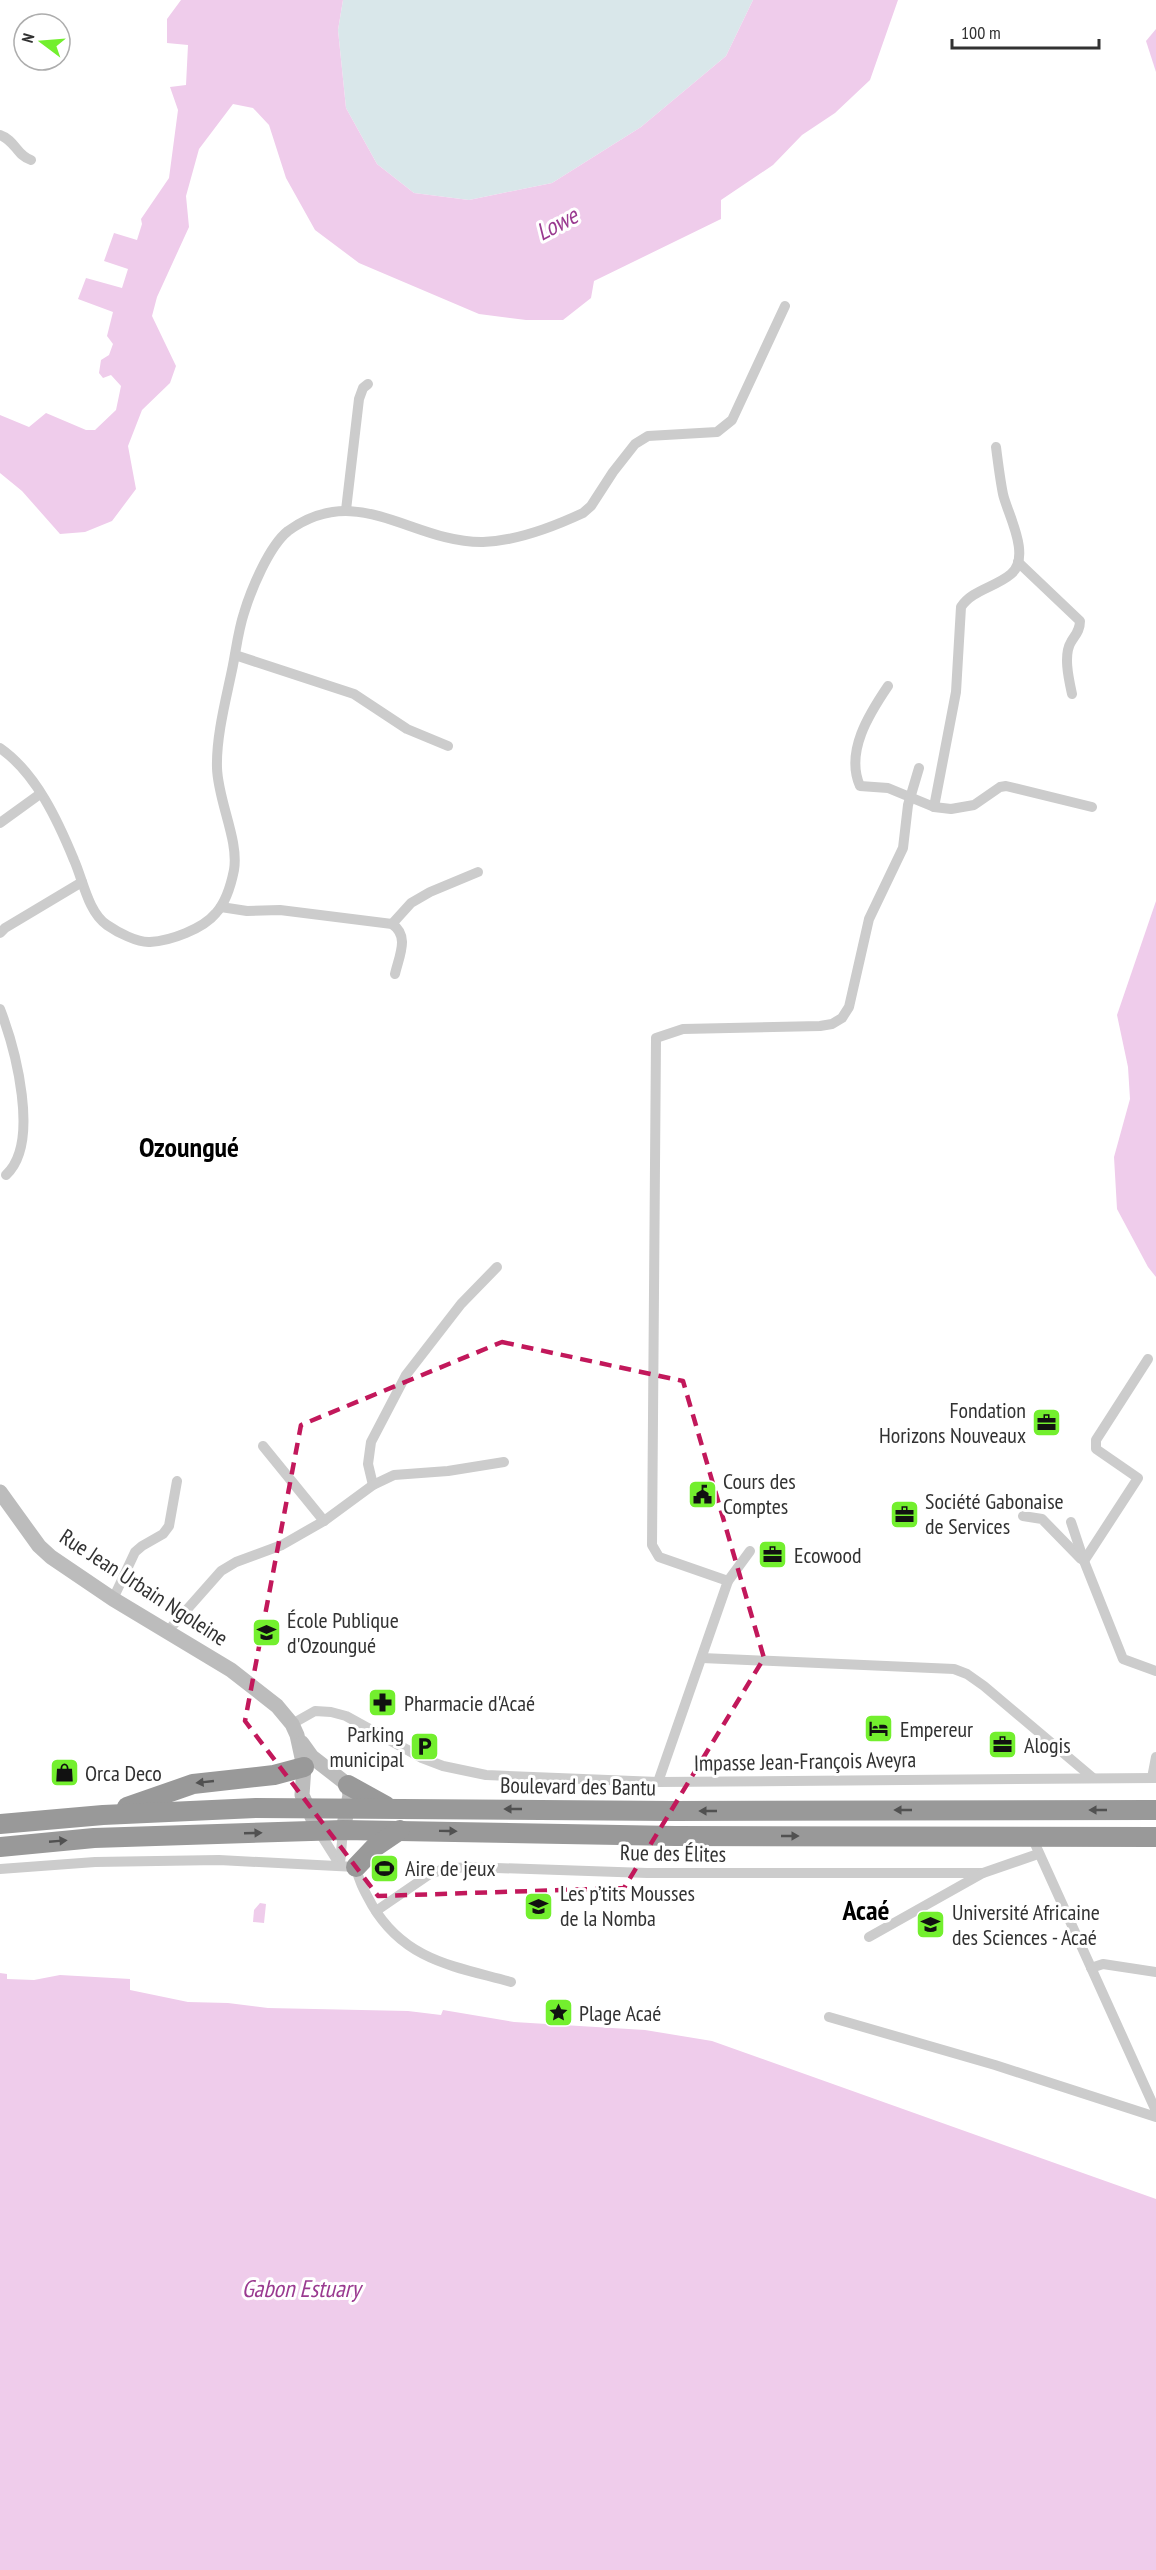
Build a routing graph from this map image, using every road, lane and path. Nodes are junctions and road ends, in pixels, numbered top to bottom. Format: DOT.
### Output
graph roads {
  1 [pos="0,135"];
  2 [pos="31,160"];
  3 [pos="785,306"];
  4 [pos="368,384"];
  5 [pos="996,447"];
  6 [pos="346,510"];
  7 [pos="1018,562"];
  8 [pos="235,655"];
  9 [pos="888,686"];
  10 [pos="1072,694"];
  11 [pos="448,746"];
  12 [pos="0,748"];
  13 [pos="919,768"];
  14 [pos="40,794"];
  15 [pos="910,796"];
  16 [pos="934,807"];
  17 [pos="1092,807"];
  18 [pos="0,824"];
  19 [pos="478,872"];
  20 [pos="82,882"];
  21 [pos="221,907"];
  22 [pos="392,924"];
  23 [pos="0,933"];
  24 [pos="395,974"];
  25 [pos="0,1009"];
  26 [pos="6,1175"];
  27 [pos="497,1267"];
  28 [pos="1148,1359"];
  29 [pos="263,1446"];
  30 [pos="504,1462"];
  31 [pos="177,1481"];
  32 [pos="373,1485"];
  33 [pos="0,1492"];
  34 [pos="1023,1516"];
  35 [pos="324,1521"];
  36 [pos="1071,1522"];
  37 [pos="750,1551"];
  38 [pos="1084,1561"];
  39 [pos="728,1581"];
  40 [pos="113,1599"];
  41 [pos="167,1632"];
  42 [pos="702,1658"];
  43 [pos="1156,1671"];
  44 [pos="295,1730"];
  45 [pos="1156,1757"];
  46 [pos="304,1767"];
  47 [pos="1093,1778"];
  48 [pos="1154,1778"];
  49 [pos="658,1782"];
  50 [pos="348,1785"];
  51 [pos="307,1808"];
  52 [pos="347,1808"];
  53 [pos="394,1809"];
  54 [pos="1156,1810"];
  55 [pos="103,1815"];
  56 [pos="0,1824"];
  57 [pos="318,1830"];
  58 [pos="343,1830"];
  59 [pos="400,1830"];
  60 [pos="1031,1835"];
  61 [pos="1156,1837"];
  62 [pos="0,1846"];
  63 [pos="1038,1854"];
  64 [pos="348,1866"];
  65 [pos="0,1869"];
  66 [pos="983,1873"];
  67 [pos="376,1911"];
  68 [pos="868,1937"];
  69 [pos="1091,1968"];
  70 [pos="1156,1972"];
  71 [pos="511,1982"];
  72 [pos="829,2018"];
  73 [pos="1156,2111"];
  74 [pos="1156,2117"];
  1 -- 2 [label="street"];
  3 -- 6 [label="street"];
  4 -- 6 [label="street"];
  5 -- 7 [label="street"];
  6 -- 8 [label="street"];
  7 -- 10 [label="street"];
  7 -- 16 [label="street"];
  8 -- 11 [label="street"];
  8 -- 21 [label="street"];
  9 -- 15 [label="street"];
  12 -- 14 [label="street"];
  13 -- 15 [label="street"];
  14 -- 18 [label="street"];
  14 -- 20 [label="street"];
  15 -- 16 [label="street"];
  15 -- 39 [label="street"];
  16 -- 17 [label="street"];
  19 -- 22 [label="street"];
  20 -- 21 [label="street"];
  20 -- 23 [label="street"];
  21 -- 22 [label="street"];
  22 -- 24 [label="street"];
  25 -- 26 [label="street"];
  27 -- 32 [label="street"];
  28 -- 38 [label="street"];
  29 -- 35 [label="street"];
  30 -- 32 [label="street"];
  31 -- 40 [label="street"];
  32 -- 35 [label="street"];
  33 -- 40 [label="street, Rue Jean Urbain Ngoleine"];
  34 -- 38 [label="street"];
  35 -- 41 [label="street"];
  36 -- 38 [label="street"];
  37 -- 39 [label="street"];
  38 -- 43 [label="street"];
  39 -- 42 [label="street"];
  40 -- 41 [label="street, Rue Jean Urbain Ngoleine"];
  41 -- 44 [label="street, Rue Jean Urbain Ngoleine"];
  42 -- 47 [label="street"];
  42 -- 49 [label="street"];
  44 -- 46 [label="street"];
  44 -- 49 [label="street, Impasse Jean-François Aveyra"];
  44 -- 50 [label="street, Rue Jean Urbain Ngoleine"];
  45 -- 48 [label="street"];
  46 -- 51 [label="street"];
  46 -- 55 [label="highway, one-way"];
  47 -- 48 [label="street, Impasse Jean-François Aveyra"];
  47 -- 49 [label="street, Impasse Jean-François Aveyra"];
  50 -- 52 [label="street"];
  50 -- 53 [label="highway"];
  51 -- 52 [label="highway, Boulevard des Bantu"];
  51 -- 55 [label="highway, Boulevard des Bantu"];
  51 -- 57 [label="street"];
  52 -- 53 [label="highway, Boulevard des Bantu"];
  52 -- 58 [label="street"];
  54 -- 53 [label="highway, Boulevard des Bantu, one-way"];
  55 -- 56 [label="highway, Boulevard des Bantu"];
  57 -- 58 [label="highway"];
  62 -- 57 [label="highway, one-way"];
  57 -- 64 [label="street"];
  58 -- 59 [label="highway"];
  58 -- 64 [label="street"];
  59 -- 60 [label="highway, one-way"];
  59 -- 64 [label="highway"];
  60 -- 61 [label="highway"];
  60 -- 63 [label="street"];
  63 -- 66 [label="street"];
  63 -- 69 [label="street"];
  64 -- 65 [label="street"];
  64 -- 67 [label="street"];
  66 -- 67 [label="street, Rue des Élites"];
  66 -- 68 [label="street"];
  67 -- 71 [label="street"];
  69 -- 70 [label="street"];
  69 -- 73 [label="street"];
  72 -- 74 [label="street"];
}
